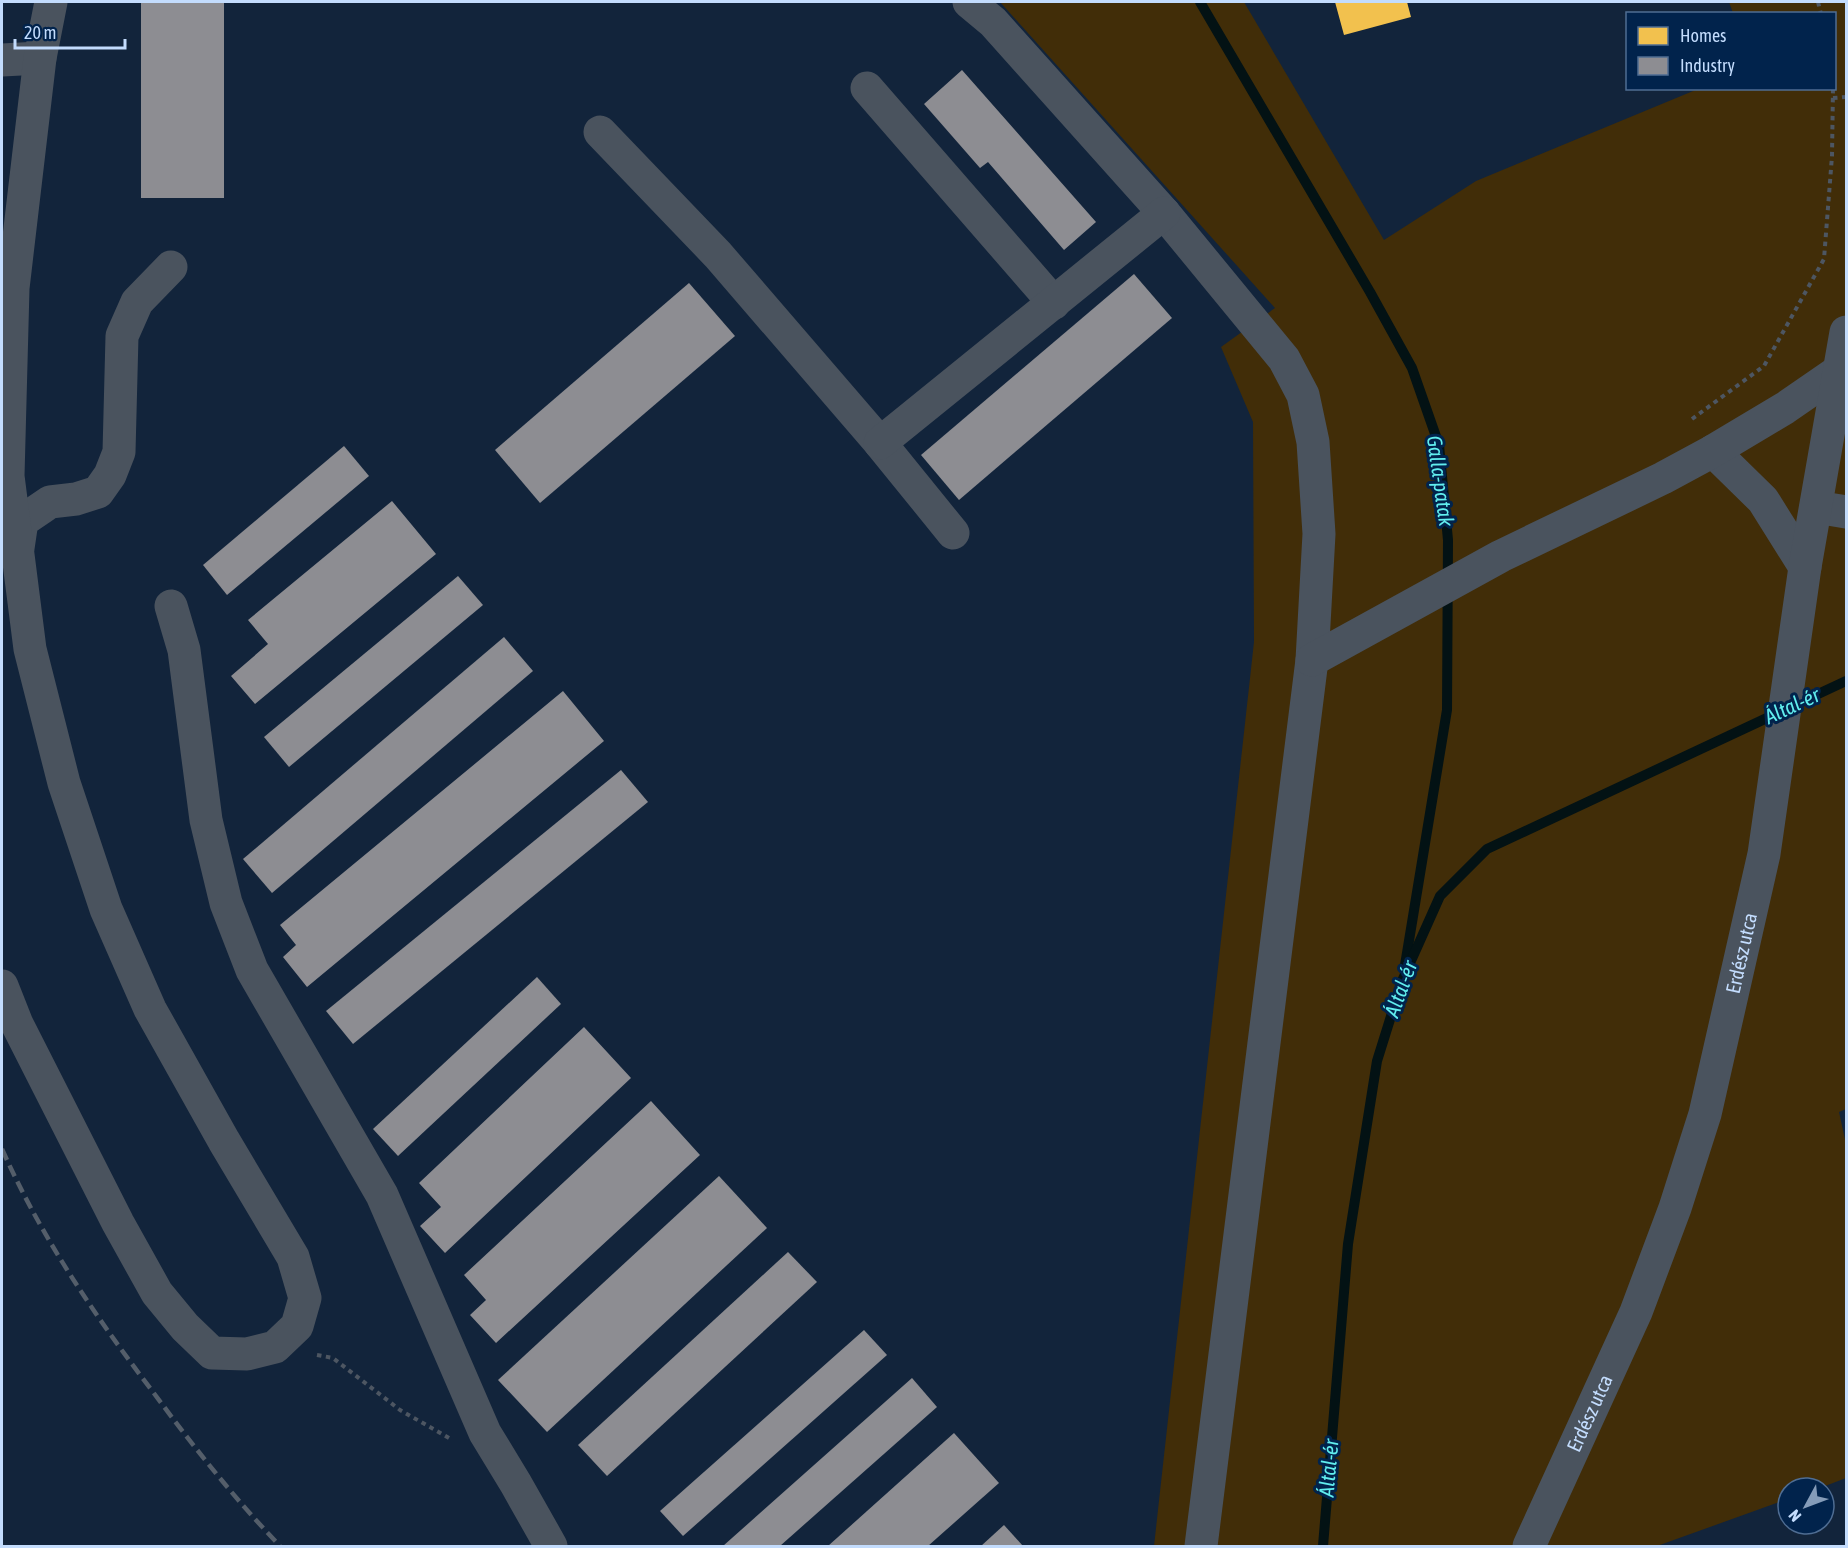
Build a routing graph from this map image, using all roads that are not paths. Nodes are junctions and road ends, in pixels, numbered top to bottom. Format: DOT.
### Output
graph roads {
  1 [pos="51,2"];
  2 [pos="969,2"];
  3 [pos="40,58"];
  4 [pos="2,60"];
  5 [pos="867,88"];
  6 [pos="600,132"];
  7 [pos="1164,213"];
  8 [pos="171,267"];
  9 [pos="1054,303"];
  10 [pos="1846,332"];
  11 [pos="1840,370"];
  12 [pos="880,443"];
  13 [pos="1713,451"];
  14 [pos="1831,510"];
  15 [pos="953,533"];
  16 [pos="17,550"];
  17 [pos="1805,567"];
  18 [pos="171,606"];
  19 [pos="1312,660"];
  20 [pos="2,986"];
  21 [pos="551,1546"];
  22 [pos="1201,1546"];
  23 [pos="1529,1546"];
  1 -- 3 [label="street"];
  2 -- 7 [label="street"];
  3 -- 4 [label="street"];
  3 -- 16 [label="street"];
  5 -- 9 [label="street"];
  6 -- 12 [label="street"];
  7 -- 9 [label="street"];
  7 -- 19 [label="street"];
  8 -- 16 [label="street"];
  9 -- 12 [label="street"];
  10 -- 11 [label="street, Erdész utca"];
  11 -- 13 [label="street"];
  11 -- 14 [label="street, Erdész utca"];
  12 -- 15 [label="street"];
  13 -- 17 [label="street"];
  13 -- 19 [label="street"];
  14 -- 17 [label="street, Erdész utca"];
  16 -- 20 [label="street"];
  17 -- 23 [label="street, Erdész utca"];
  18 -- 21 [label="street"];
  19 -- 22 [label="street"];
}
